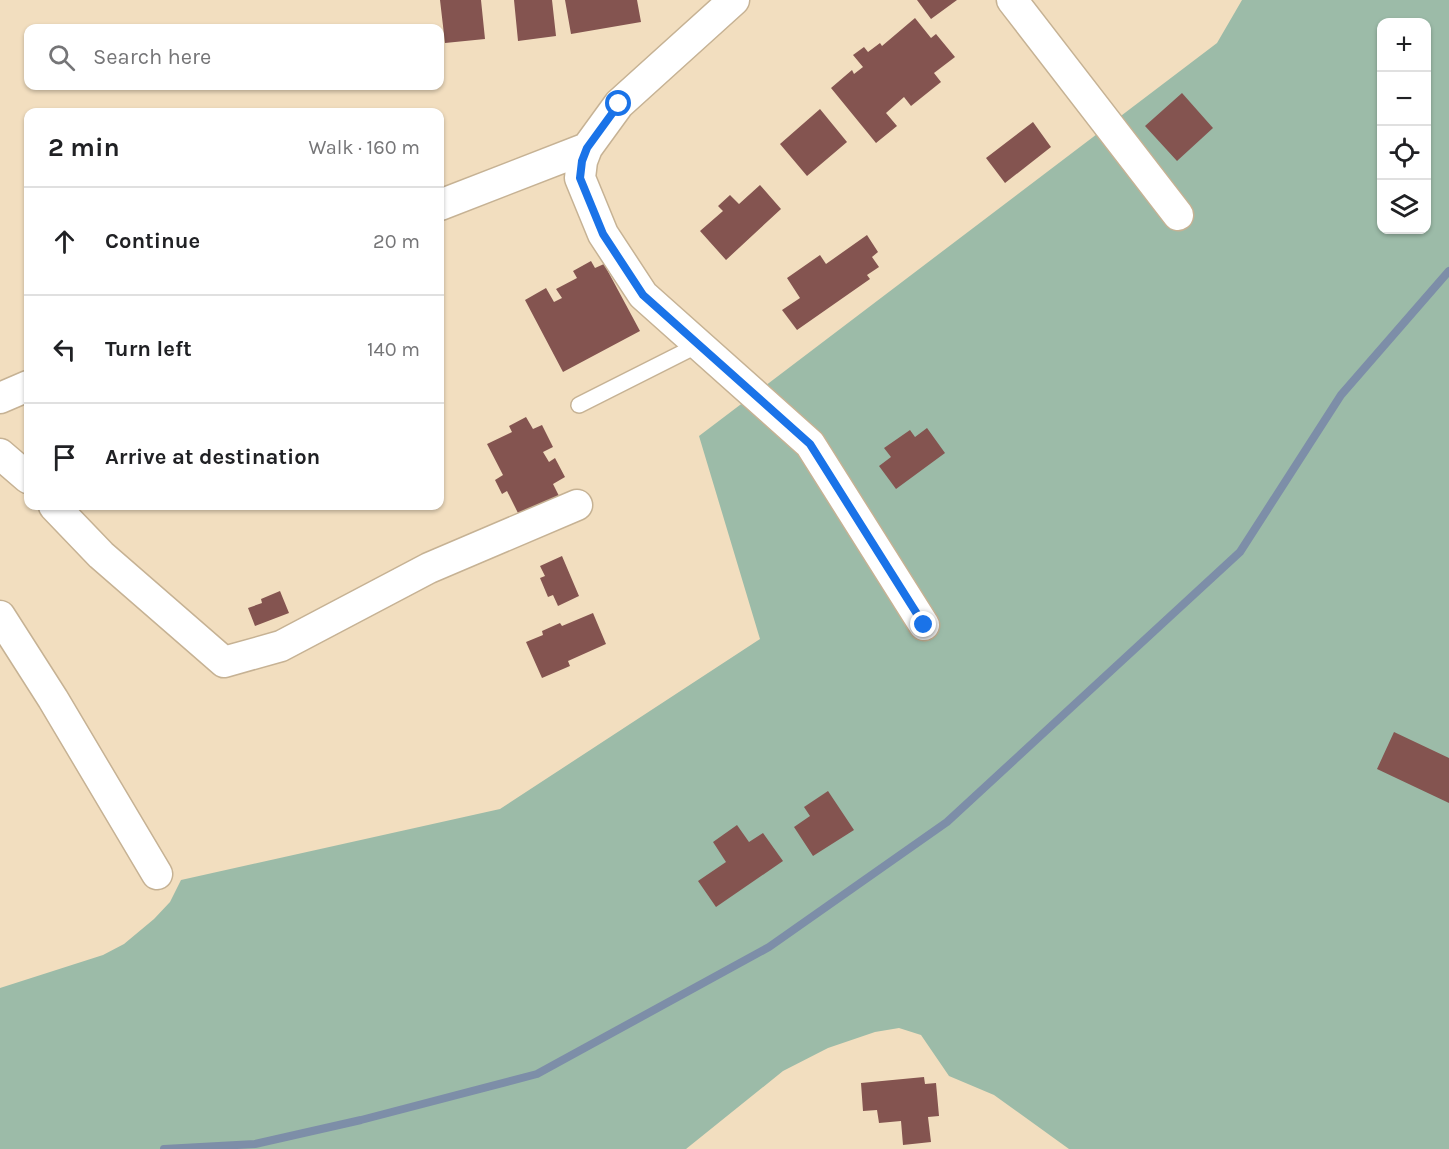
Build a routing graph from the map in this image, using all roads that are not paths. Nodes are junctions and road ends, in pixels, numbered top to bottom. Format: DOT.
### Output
graph roads {
  1 [pos="1012,0"];
  2 [pos="730,2"];
  3 [pos="587,148"];
  4 [pos="444,203"];
  5 [pos="1178,215"];
  6 [pos="698,345"];
  7 [pos="24,388"];
  8 [pos="0,398"];
  9 [pos="579,405"];
  10 [pos="0,454"];
  11 [pos="24,475"];
  12 [pos="577,505"];
  13 [pos="58,510"];
  14 [pos="0,616"];
  15 [pos="924,625"];
  16 [pos="157,874"];
  1 -- 5 [label="street"];
  2 -- 3 [label="street"];
  3 -- 4 [label="street"];
  3 -- 6 [label="street"];
  6 -- 9 [label="lane"];
  6 -- 15 [label="street"];
  7 -- 8 [label="street"];
  10 -- 11 [label="street"];
  12 -- 13 [label="street"];
  14 -- 16 [label="street"];
}
